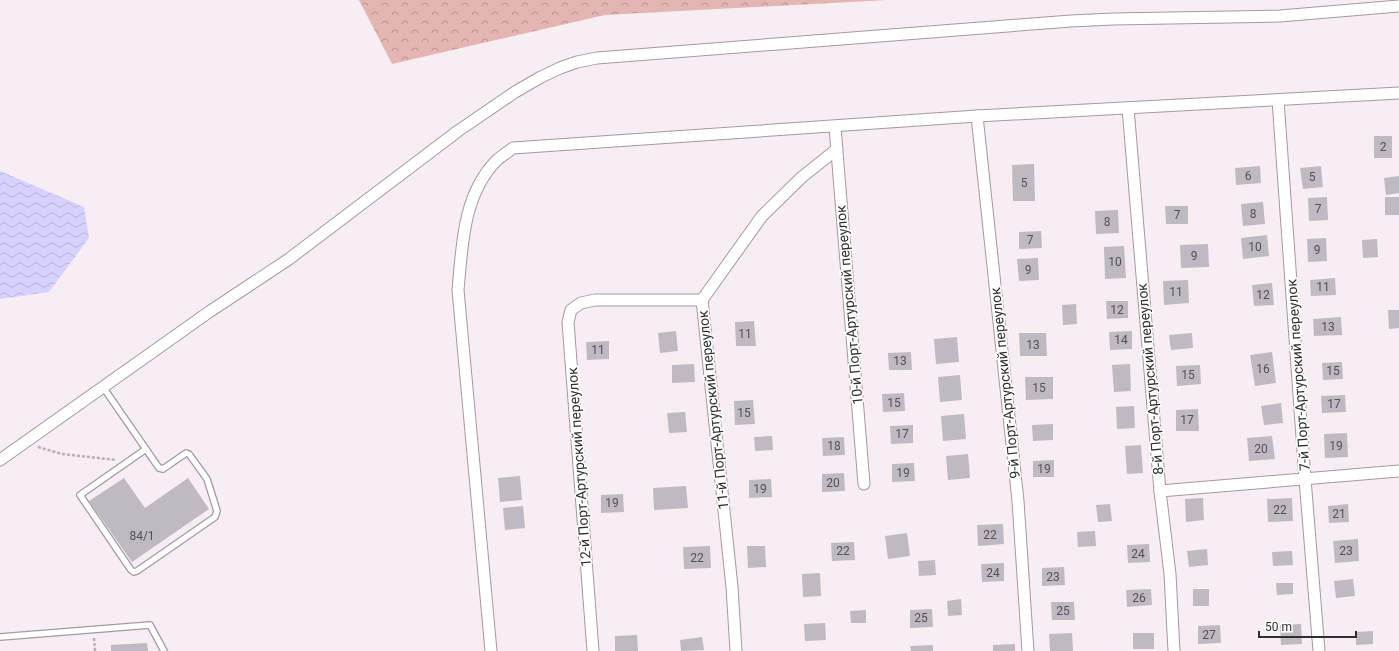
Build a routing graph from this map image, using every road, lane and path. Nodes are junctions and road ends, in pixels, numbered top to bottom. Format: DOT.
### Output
graph roads {
  1 [pos="1399,6"];
  2 [pos="1399,93"];
  3 [pos="1278,100"];
  4 [pos="1128,108"];
  5 [pos="977,116"];
  6 [pos="835,127"];
  7 [pos="837,149"];
  8 [pos="702,300"];
  9 [pos="103,387"];
  10 [pos="34,446"];
  11 [pos="146,449"];
  12 [pos="0,460"];
  13 [pos="129,461"];
  14 [pos="1399,471"];
  15 [pos="1305,479"];
  16 [pos="864,484"];
  17 [pos="1160,491"];
  18 [pos="94,630"];
  19 [pos="0,637"];
  20 [pos="95,651"];
  21 [pos="164,651"];
  22 [pos="491,651"];
  23 [pos="593,651"];
  24 [pos="736,651"];
  25 [pos="1028,651"];
  26 [pos="1174,651"];
  27 [pos="1319,651"];
  1 -- 9 [label="street"];
  2 -- 3 [label="street"];
  3 -- 4 [label="street"];
  3 -- 15 [label="street, 7-й Порт-Артурский переулок"];
  4 -- 5 [label="street"];
  4 -- 17 [label="street, 8-й Порт-Артурский переулок"];
  5 -- 6 [label="street"];
  5 -- 25 [label="street, 9-й Порт-Артурский переулок"];
  6 -- 7 [label="street, 10-й Порт-Артурский переулок"];
  6 -- 22 [label="street"];
  7 -- 8 [label="street, 11-й Порт-Артурский переулок"];
  7 -- 16 [label="street, 10-й Порт-Артурский переулок"];
  8 -- 23 [label="street, 12-й Порт-Артурский переулок"];
  8 -- 24 [label="street, 11-й Порт-Артурский переулок"];
  9 -- 11 [label="lane"];
  9 -- 12 [label="street"];
  10 -- 13 [label="path"];
  11 -- 13 [label="lane"];
  11 -- 13 [label="lane"];
  14 -- 15 [label="street"];
  15 -- 17 [label="street"];
  15 -- 27 [label="street, 7-й Порт-Артурский переулок"];
  17 -- 26 [label="street, 8-й Порт-Артурский переулок"];
  18 -- 19 [label="lane"];
  18 -- 20 [label="path"];
  18 -- 21 [label="lane"];
}
